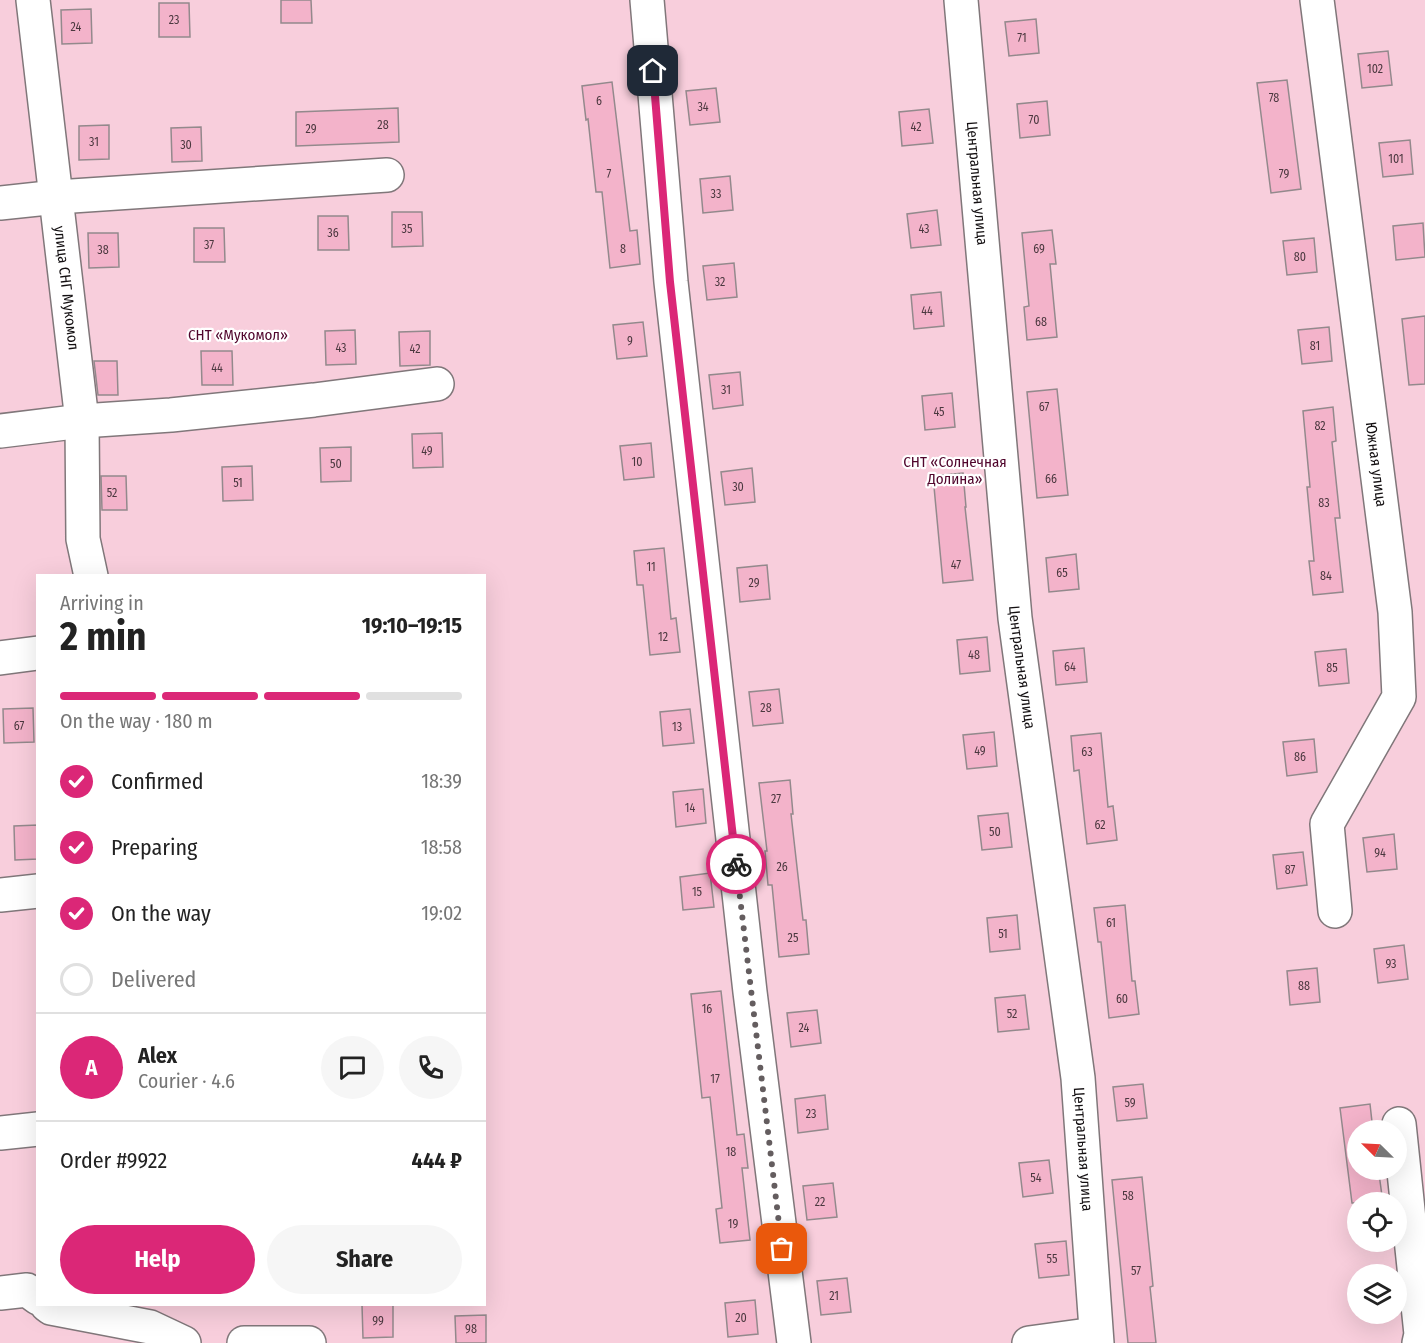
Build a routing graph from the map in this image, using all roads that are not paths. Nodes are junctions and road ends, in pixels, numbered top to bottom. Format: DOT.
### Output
graph roads {
  1 [pos="33,0"];
  2 [pos="647,0"];
  3 [pos="961,0"];
  4 [pos="1317,0"];
  5 [pos="387,175"];
  6 [pos="57,197"];
  7 [pos="0,203"];
  8 [pos="437,384"];
  9 [pos="82,421"];
  10 [pos="0,431"];
  11 [pos="92,574"];
  12 [pos="36,653"];
  13 [pos="0,658"];
  14 [pos="36,891"];
  15 [pos="0,895"];
  16 [pos="1335,911"];
  17 [pos="36,1129"];
  18 [pos="0,1133"];
  19 [pos="1405,1180"];
  20 [pos="0,1293"];
  21 [pos="36,1297"];
  22 [pos="48,1306"];
  23 [pos="150,1316"];
  24 [pos="1096,1339"];
  25 [pos="184,1343"];
  26 [pos="244,1343"];
  27 [pos="309,1343"];
  28 [pos="794,1343"];
  29 [pos="1029,1343"];
  30 [pos="1419,1343"];
  1 -- 6 [label="street, улица СНГ Мукомол"];
  2 -- 28 [label="street"];
  3 -- 24 [label="street, Центральная улица"];
  4 -- 16 [label="street, Южная улица"];
  5 -- 6 [label="street"];
  6 -- 7 [label="street"];
  6 -- 9 [label="street, улица СНГ Мукомол"];
  8 -- 9 [label="street"];
  9 -- 10 [label="street"];
  9 -- 11 [label="street, улица СНГ Мукомол"];
  12 -- 13 [label="street"];
  14 -- 15 [label="street"];
  17 -- 18 [label="street"];
  19 -- 30 [label="street"];
  20 -- 21 [label="street"];
  22 -- 23 [label="street"];
  23 -- 25 [label="street"];
  24 -- 29 [label="street"];
  26 -- 27 [label="street"];
}
